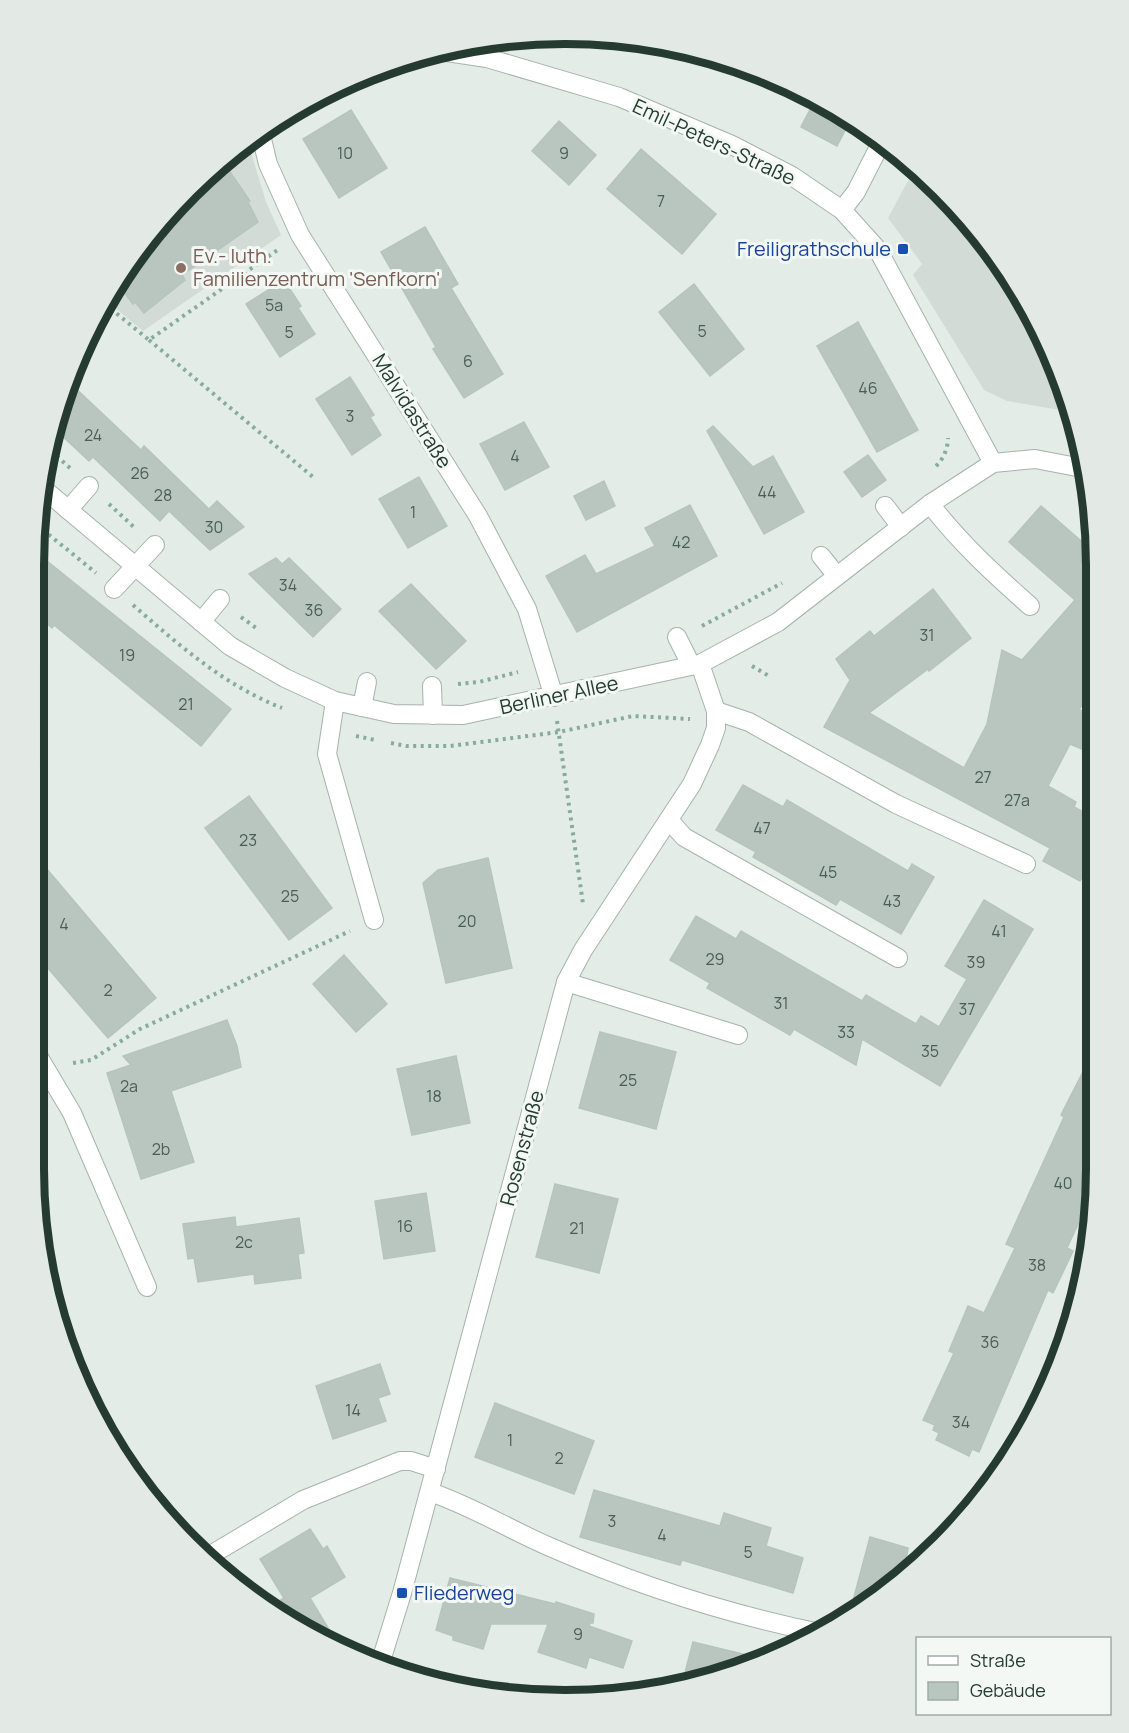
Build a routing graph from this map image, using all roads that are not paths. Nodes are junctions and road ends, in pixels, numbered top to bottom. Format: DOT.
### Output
graph roads {
  1 [pos="462,54"];
  2 [pos="262,140"];
  3 [pos="878,148"];
  4 [pos="842,210"];
  5 [pos="993,463"];
  6 [pos="1076,467"];
  7 [pos="89,486"];
  8 [pos="48,493"];
  9 [pos="930,504"];
  10 [pos="885,506"];
  11 [pos="68,510"];
  12 [pos="901,526"];
  13 [pos="155,545"];
  14 [pos="821,556"];
  15 [pos="135,567"];
  16 [pos="837,576"];
  17 [pos="114,589"];
  18 [pos="220,599"];
  19 [pos="1030,606"];
  20 [pos="201,622"];
  21 [pos="677,637"];
  22 [pos="696,664"];
  23 [pos="367,682"];
  24 [pos="432,686"];
  25 [pos="554,697"];
  26 [pos="335,701"];
  27 [pos="362,707"];
  28 [pos="716,711"];
  29 [pos="433,714"];
  30 [pos="669,820"];
  31 [pos="1026,864"];
  32 [pos="374,920"];
  33 [pos="898,958"];
  34 [pos="566,982"];
  35 [pos="738,1035"];
  36 [pos="44,1066"];
  37 [pos="147,1287"];
  38 [pos="436,1469"];
  39 [pos="430,1492"];
  40 [pos="214,1553"];
  41 [pos="807,1630"];
  42 [pos="382,1656"];
  1 -- 4 [label="street, Emil-Peters-Straße"];
  2 -- 25 [label="street, Malvidastraße"];
  3 -- 4 [label="street"];
  4 -- 5 [label="street, Emil-Peters-Straße"];
  5 -- 6 [label="street, Berliner Allee"];
  5 -- 9 [label="street, Berliner Allee"];
  7 -- 11 [label="street"];
  8 -- 11 [label="street, Berliner Allee"];
  9 -- 12 [label="street, Berliner Allee"];
  9 -- 19 [label="street"];
  10 -- 12 [label="street"];
  11 -- 15 [label="street, Berliner Allee"];
  12 -- 16 [label="street, Berliner Allee"];
  13 -- 15 [label="street"];
  14 -- 16 [label="street"];
  15 -- 17 [label="street"];
  15 -- 20 [label="street, Berliner Allee"];
  16 -- 22 [label="street, Berliner Allee"];
  18 -- 20 [label="street"];
  20 -- 26 [label="street, Berliner Allee"];
  21 -- 22 [label="street, Rosenstraße"];
  22 -- 25 [label="street, Berliner Allee"];
  22 -- 28 [label="street, Rosenstraße"];
  23 -- 27 [label="street"];
  24 -- 29 [label="street"];
  25 -- 29 [label="street, Berliner Allee"];
  26 -- 27 [label="street, Berliner Allee"];
  26 -- 32 [label="street"];
  27 -- 29 [label="street, Berliner Allee"];
  28 -- 30 [label="street, Rosenstraße"];
  28 -- 31 [label="street"];
  30 -- 33 [label="street"];
  30 -- 34 [label="street, Rosenstraße"];
  34 -- 35 [label="street"];
  34 -- 38 [label="street, Rosenstraße"];
  36 -- 37 [label="street"];
  38 -- 39 [label="street, Rosenstraße"];
  38 -- 40 [label="street"];
  39 -- 41 [label="street"];
  39 -- 42 [label="street, Rosenstraße"];
}
